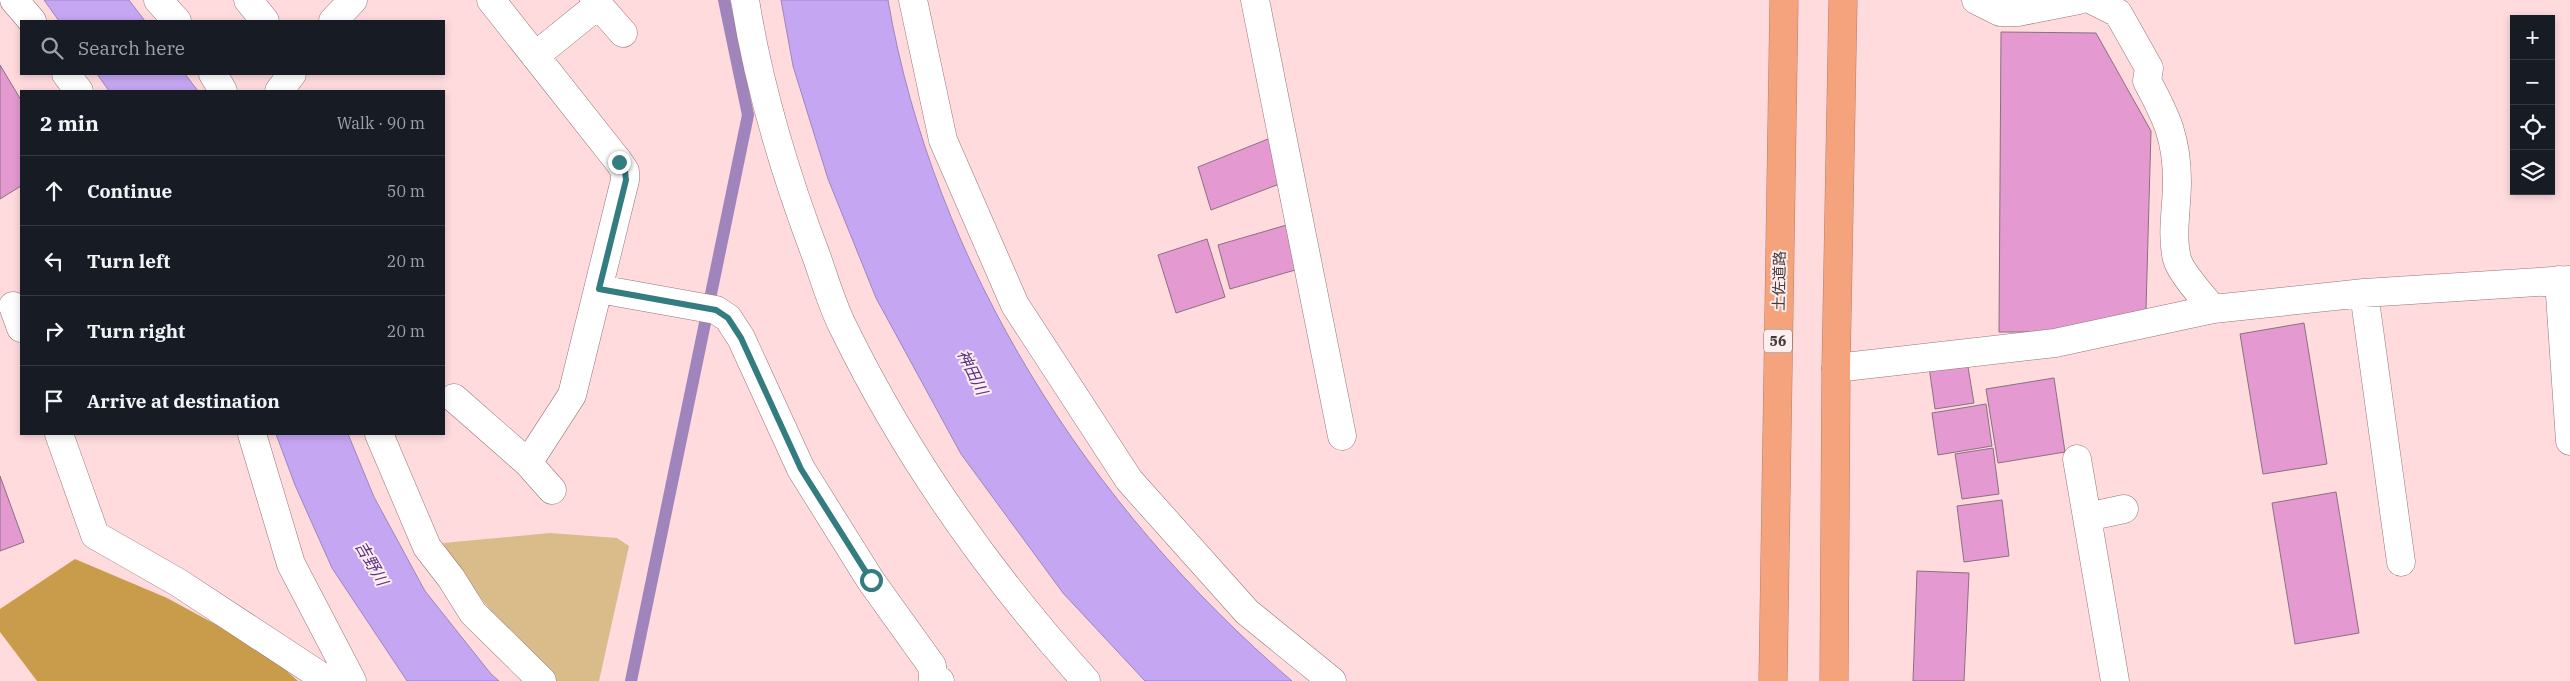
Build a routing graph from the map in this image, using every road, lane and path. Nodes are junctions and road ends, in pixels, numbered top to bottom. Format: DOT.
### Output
graph roads {
  1 [pos="14,0"];
  2 [pos="158,0"];
  3 [pos="248,0"];
  4 [pos="353,0"];
  5 [pos="491,0"];
  6 [pos="745,0"];
  7 [pos="913,0"];
  8 [pos="1255,0"];
  9 [pos="1784,0"];
  10 [pos="1843,0"];
  11 [pos="1976,0"];
  12 [pos="2079,0"];
  13 [pos="2092,0"];
  14 [pos="596,2"];
  15 [pos="31,20"];
  16 [pos="176,20"];
  17 [pos="264,20"];
  18 [pos="334,20"];
  19 [pos="623,33"];
  20 [pos="535,56"];
  21 [pos="67,75"];
  22 [pos="213,75"];
  23 [pos="291,75"];
  24 [pos="78,90"];
  25 [pos="222,90"];
  26 [pos="280,90"];
  27 [pos="2564,280"];
  28 [pos="599,289"];
  29 [pos="2364,293"];
  30 [pos="2212,309"];
  31 [pos="1836,368"];
  32 [pos="454,398"];
  33 [pos="59,435"];
  34 [pos="252,435"];
  35 [pos="379,435"];
  36 [pos="1342,436"];
  37 [pos="2570,441"];
  38 [pos="2077,458"];
  39 [pos="528,462"];
  40 [pos="552,490"];
  41 [pos="2124,508"];
  42 [pos="2087,516"];
  43 [pos="2401,562"];
  44 [pos="328,681"];
  45 [pos="352,681"];
  46 [pos="542,681"];
  47 [pos="940,681"];
  48 [pos="1086,681"];
  49 [pos="1332,681"];
  50 [pos="1773,681"];
  51 [pos="1834,681"];
  52 [pos="2115,681"];
  1 -- 15 [label="street"];
  2 -- 16 [label="street"];
  3 -- 17 [label="street"];
  4 -- 18 [label="street"];
  5 -- 20 [label="street"];
  6 -- 48 [label="street"];
  7 -- 49 [label="street"];
  8 -- 36 [label="street"];
  9 -- 50 [label="highway, 土佐道路 / 56"];
  10 -- 31 [label="highway"];
  11 -- 12 [label="street"];
  13 -- 30 [label="street"];
  14 -- 19 [label="street"];
  14 -- 20 [label="street"];
  20 -- 28 [label="street"];
  21 -- 24 [label="street"];
  22 -- 25 [label="street"];
  23 -- 26 [label="street"];
  27 -- 29 [label="street"];
  27 -- 37 [label="street"];
  28 -- 39 [label="street"];
  28 -- 47 [label="street"];
  29 -- 30 [label="street"];
  29 -- 43 [label="street"];
  30 -- 31 [label="street"];
  31 -- 51 [label="highway"];
  32 -- 39 [label="street"];
  33 -- 44 [label="street"];
  34 -- 45 [label="street"];
  35 -- 46 [label="street"];
  38 -- 42 [label="street"];
  39 -- 40 [label="street"];
  41 -- 42 [label="street"];
  42 -- 52 [label="street"];
}
